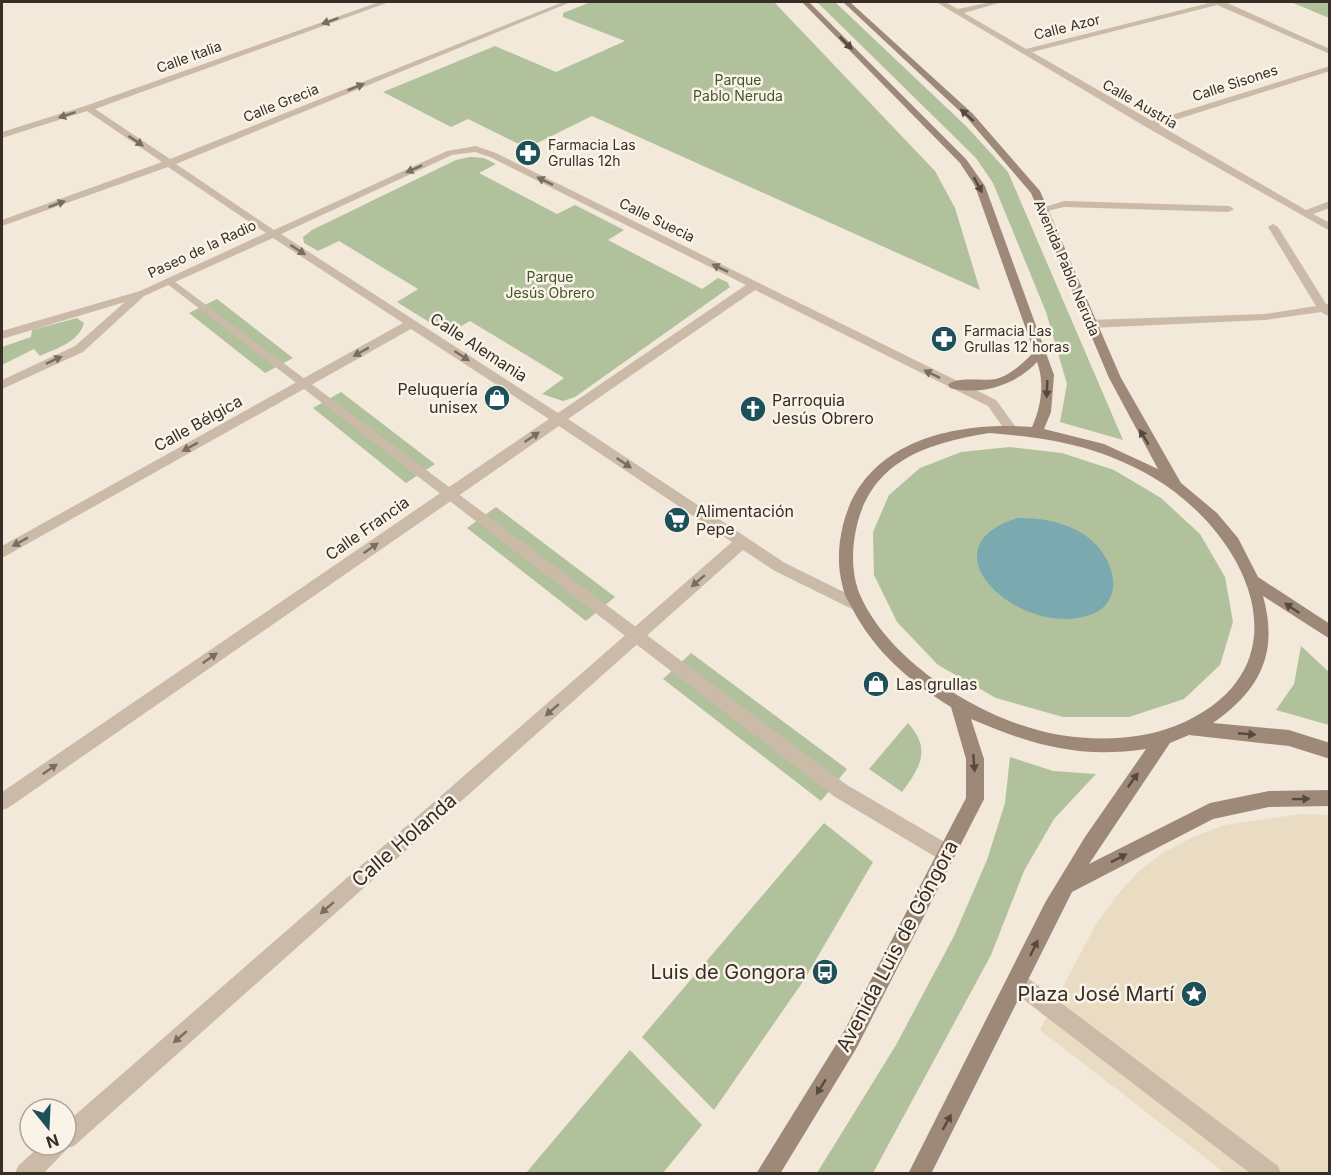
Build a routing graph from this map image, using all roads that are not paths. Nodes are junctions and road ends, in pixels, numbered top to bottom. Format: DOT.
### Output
graph roads {
  1 [pos="385,2"];
  2 [pos="568,2"];
  3 [pos="805,2"];
  4 [pos="846,2"];
  5 [pos="940,2"];
  6 [pos="999,2"];
  7 [pos="1218,2"];
  8 [pos="956,12"];
  9 [pos="1023,52"];
  10 [pos="1329,52"];
  11 [pos="1329,68"];
  12 [pos="88,108"];
  13 [pos="1149,125"];
  14 [pos="2,135"];
  15 [pos="169,163"];
  16 [pos="1329,204"];
  17 [pos="1043,209"];
  18 [pos="1229,209"];
  19 [pos="1304,214"];
  20 [pos="2,223"];
  21 [pos="1273,227"];
  22 [pos="1329,228"];
  23 [pos="272,233"];
  24 [pos="170,281"];
  25 [pos="754,285"];
  26 [pos="144,292"];
  27 [pos="1327,310"];
  28 [pos="74,312"];
  29 [pos="412,323"];
  30 [pos="1090,324"];
  31 [pos="100,330"];
  32 [pos="2,335"];
  33 [pos="1040,352"];
  34 [pos="304,383"];
  35 [pos="2,385"];
  36 [pos="954,385"];
  37 [pos="558,419"];
  38 [pos="1012,430"];
  39 [pos="1037,431"];
  40 [pos="1175,486"];
  41 [pos="450,493"];
  42 [pos="742,542"];
  43 [pos="2,553"];
  44 [pos="1254,582"];
  45 [pos="857,605"];
  46 [pos="1329,633"];
  47 [pos="636,635"];
  48 [pos="959,706"];
  49 [pos="1189,729"];
  50 [pos="1163,740"];
  51 [pos="1329,751"];
  52 [pos="1329,798"];
  53 [pos="2,802"];
  54 [pos="946,853"];
  55 [pos="1067,885"];
  56 [pos="1017,981"];
  57 [pos="78,1127"];
  58 [pos="44,1157"];
  59 [pos="26,1173"];
  60 [pos="767,1173"];
  61 [pos="919,1173"];
  62 [pos="1270,1173"];
  1 -- 12 [label="street, Calle Italia, one-way"];
  15 -- 2 [label="street, Calle Grecia, one-way"];
  3 -- 33 [label="main road, one-way"];
  17 -- 4 [label="main road, Avenida Pablo Neruda, one-way"];
  5 -- 8 [label="street, Calle Austria"];
  6 -- 8 [label="street"];
  7 -- 9 [label="street, Calle Azor"];
  7 -- 10 [label="street"];
  8 -- 9 [label="street, Calle Austria"];
  9 -- 13 [label="street, Calle Austria"];
  11 -- 13 [label="street, Calle Sisones"];
  12 -- 14 [label="street, Calle Italia, one-way"];
  12 -- 15 [label="street, Calle Alemania, one-way"];
  13 -- 19 [label="street, Calle Austria"];
  20 -- 15 [label="street, Calle Grecia, one-way"];
  15 -- 23 [label="street, Calle Alemania"];
  16 -- 19 [label="street"];
  17 -- 18 [label="street"];
  17 -- 30 [label="main road, Avenida Pablo Neruda"];
  19 -- 22 [label="street, Calle Austria"];
  21 -- 27 [label="street"];
  23 -- 24 [label="street, Paseo de la Radio"];
  25 -- 23 [label="street, Calle Suecia, one-way"];
  23 -- 29 [label="street, Calle Alemania, one-way"];
  24 -- 26 [label="street, Paseo de la Radio"];
  24 -- 34 [label="street"];
  36 -- 25 [label="street, Calle Suecia, one-way"];
  25 -- 37 [label="street, Calle Francia"];
  26 -- 28 [label="street, Paseo de la Radio"];
  26 -- 31 [label="street, Paseo de la Radio"];
  27 -- 30 [label="street"];
  28 -- 31 [label="street"];
  28 -- 32 [label="street, Paseo de la Radio"];
  29 -- 34 [label="street, Calle Bélgica, one-way"];
  29 -- 37 [label="street, Calle Alemania, one-way"];
  40 -- 30 [label="main road, Avenida Pablo Neruda, one-way"];
  35 -- 31 [label="street, Paseo de la Radio, one-way"];
  33 -- 36 [label="main road"];
  33 -- 39 [label="main road, one-way"];
  34 -- 41 [label="street"];
  34 -- 43 [label="street, Calle Bélgica, one-way"];
  36 -- 38 [label="street, Calle Suecia"];
  41 -- 37 [label="street, Calle Francia, one-way"];
  37 -- 42 [label="street, Calle Alemania, one-way"];
  38 -- 39 [label="main road"];
  38 -- 45 [label="main road"];
  39 -- 40 [label="main road"];
  40 -- 44 [label="main road"];
  41 -- 47 [label="street"];
  53 -- 41 [label="street, Calle Francia, one-way"];
  42 -- 45 [label="street, Calle Alemania"];
  42 -- 47 [label="street, Calle Holanda, one-way"];
  46 -- 44 [label="main road, one-way"];
  44 -- 49 [label="main road"];
  45 -- 48 [label="main road"];
  47 -- 54 [label="street"];
  47 -- 57 [label="street, Calle Holanda, one-way"];
  48 -- 50 [label="main road"];
  48 -- 54 [label="main road, Avenida Luis de Góngora, one-way"];
  49 -- 50 [label="main road"];
  49 -- 51 [label="main road, one-way"];
  55 -- 50 [label="main road, one-way"];
  55 -- 52 [label="main road, one-way"];
  54 -- 60 [label="main road, Avenida Luis de Góngora, one-way"];
  56 -- 55 [label="main road, one-way"];
  61 -- 56 [label="main road, one-way"];
  56 -- 62 [label="street"];
  58 -- 59 [label="street"];
}
